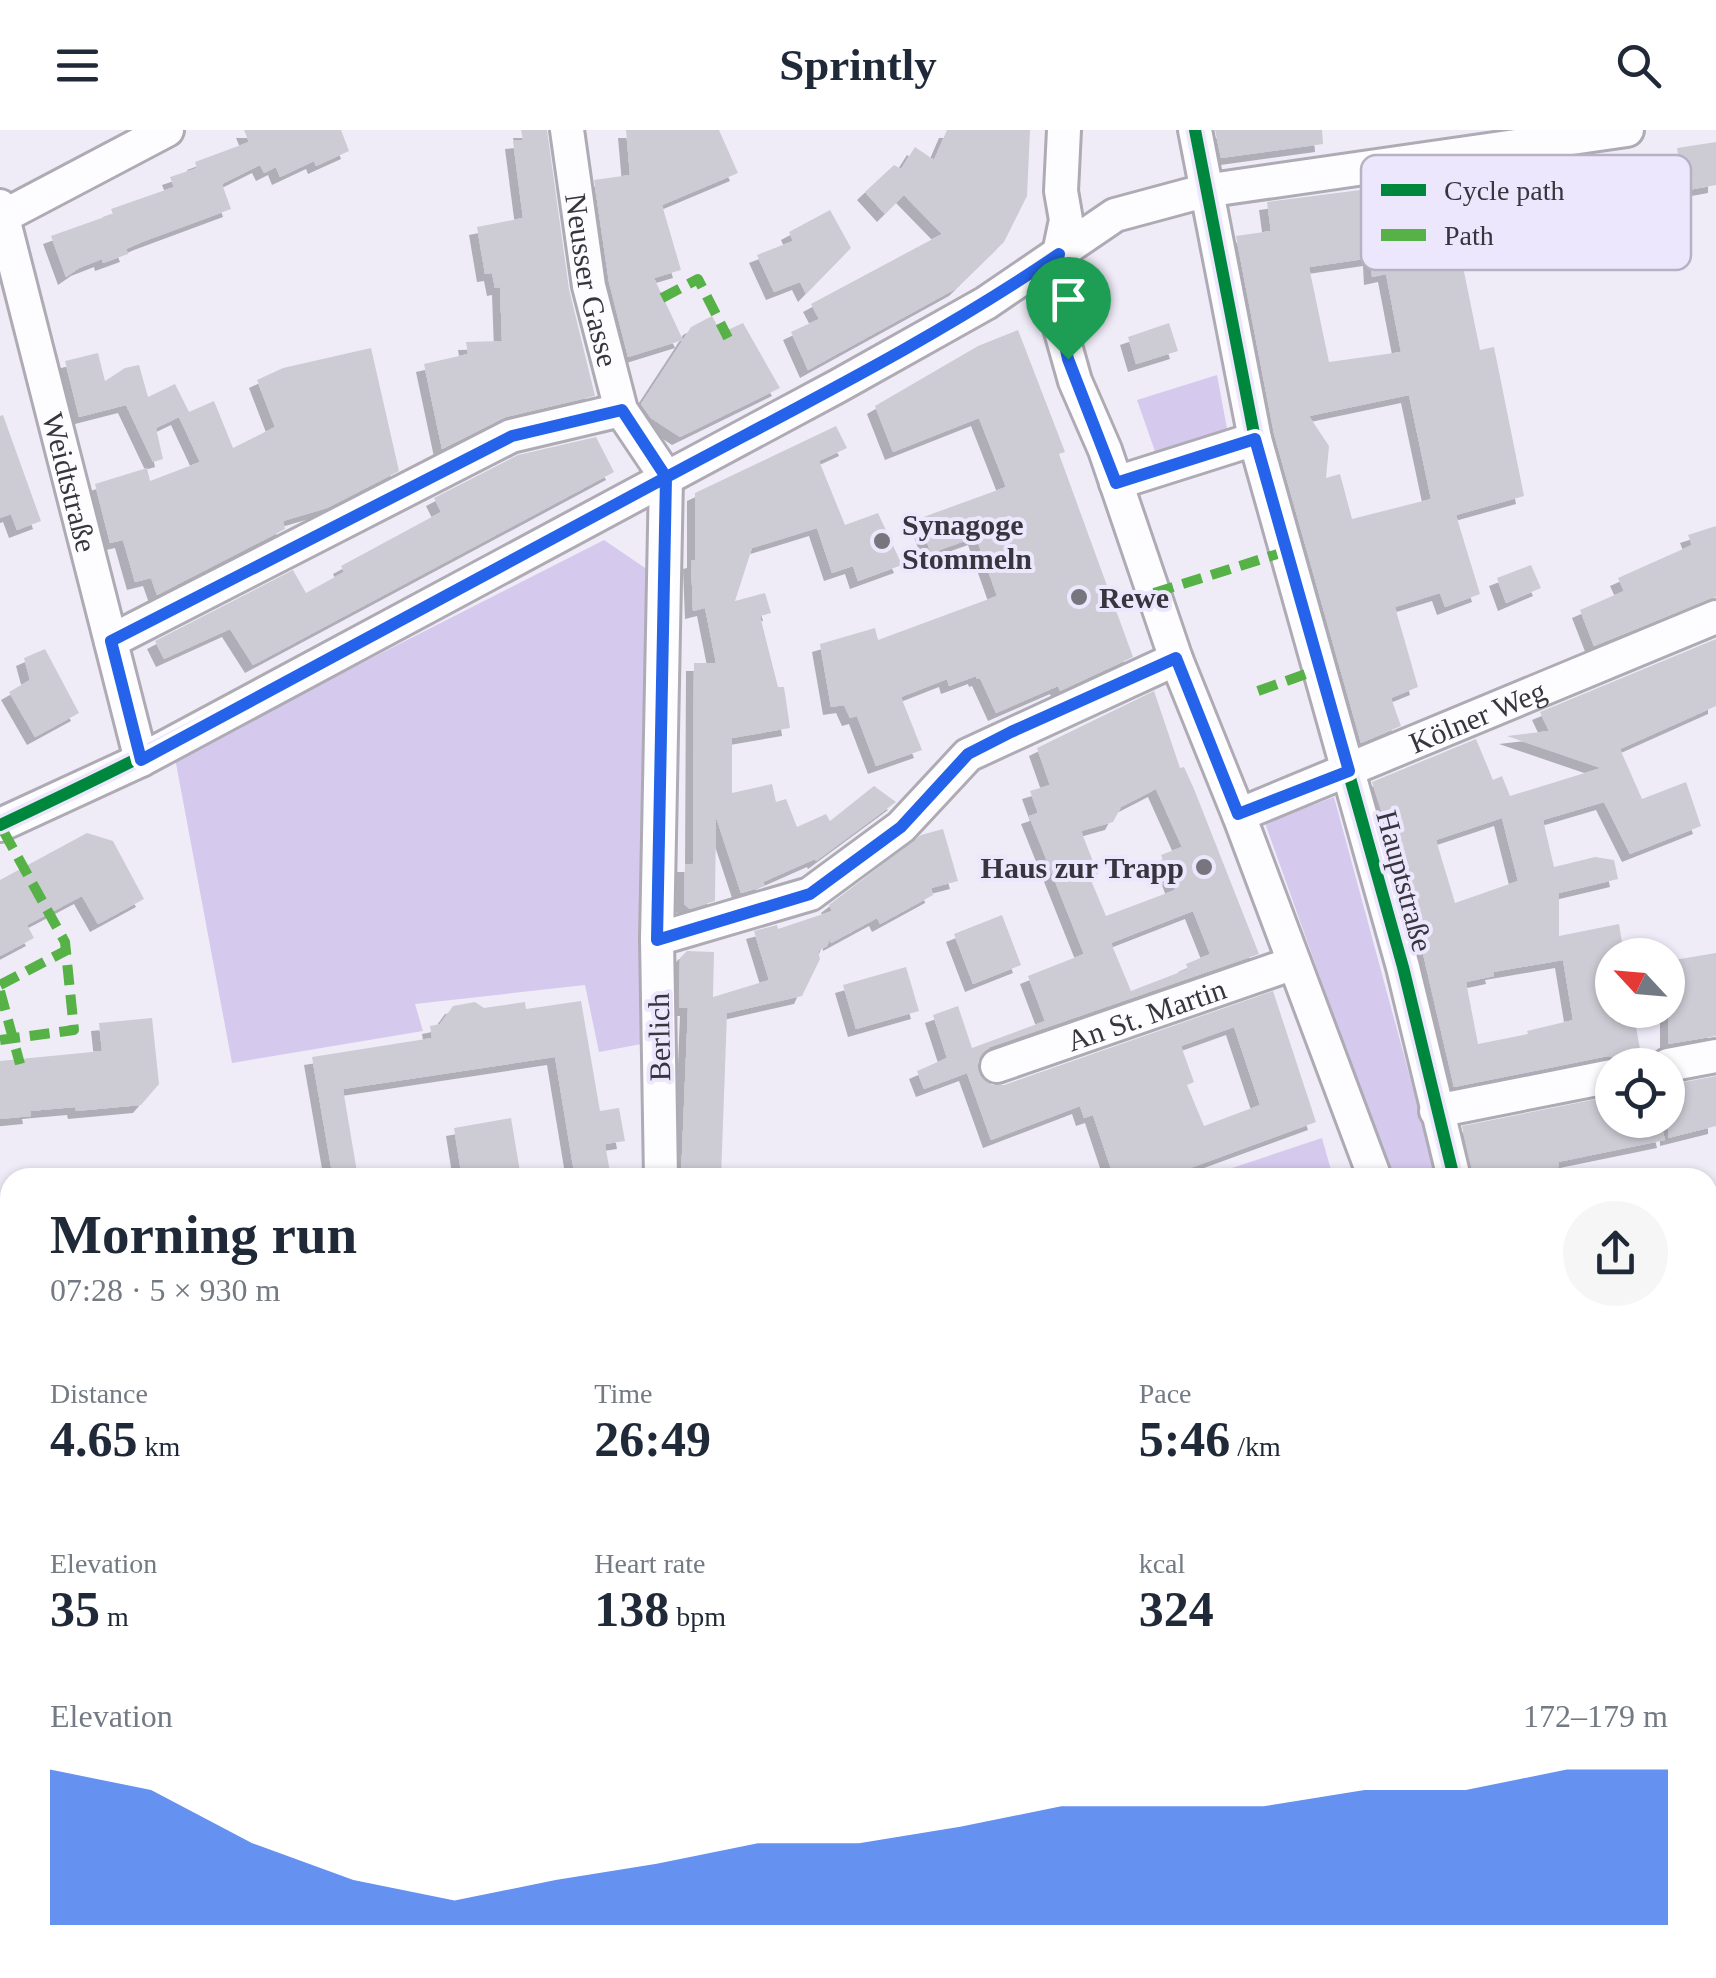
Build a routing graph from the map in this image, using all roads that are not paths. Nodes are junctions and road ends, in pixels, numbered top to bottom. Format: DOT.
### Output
graph roads {
  1 [pos="166,130"];
  2 [pos="568,130"];
  3 [pos="1064,130"];
  4 [pos="1195,130"];
  5 [pos="1628,130"];
  6 [pos="1454,155"];
  7 [pos="1361,168"];
  8 [pos="1204,191"];
  9 [pos="1,213"];
  10 [pos="1059,254"];
  11 [pos="622,410"];
  12 [pos="1255,439"];
  13 [pos="666,477"];
  14 [pos="1116,483"];
  15 [pos="1716,617"];
  16 [pos="111,641"];
  17 [pos="1176,658"];
  18 [pos="141,760"];
  19 [pos="1349,771"];
  20 [pos="1238,814"];
  21 [pos="0,825"];
  22 [pos="657,940"];
  23 [pos="1294,964"];
  24 [pos="1716,1056"];
  25 [pos="1685,1062"];
  26 [pos="997,1066"];
  27 [pos="1595,1079"];
  28 [pos="1436,1111"];
  29 [pos="662,1168"];
  30 [pos="1371,1168"];
  31 [pos="1451,1168"];
  1 -- 9 [label="street"];
  2 -- 11 [label="street, Neusser Gasse"];
  3 -- 10 [label="street"];
  4 -- 8 [label="street, Hauptstraße"];
  5 -- 6 [label="street"];
  7 -- 8 [label="street"];
  8 -- 10 [label="street"];
  8 -- 12 [label="street, Hauptstraße"];
  9 -- 16 [label="street, Weidtstraße"];
  10 -- 13 [label="street"];
  10 -- 14 [label="street"];
  11 -- 13 [label="street, Neusser Gasse"];
  11 -- 16 [label="street"];
  12 -- 14 [label="street"];
  12 -- 19 [label="street, Hauptstraße"];
  13 -- 18 [label="street"];
  13 -- 22 [label="street, Berlich"];
  14 -- 17 [label="street"];
  15 -- 19 [label="street, Kölner Weg"];
  16 -- 18 [label="street, Weidtstraße"];
  17 -- 20 [label="street"];
  17 -- 22 [label="street"];
  18 -- 21 [label="street"];
  19 -- 20 [label="street, Kölner Weg"];
  19 -- 28 [label="street, Hauptstraße"];
  20 -- 23 [label="street"];
  22 -- 29 [label="street, Berlich"];
  23 -- 26 [label="street, An St. Martin"];
  23 -- 30 [label="street"];
  24 -- 25 [label="street"];
  27 -- 28 [label="street"];
  28 -- 31 [label="street, Hauptstraße"];
}
